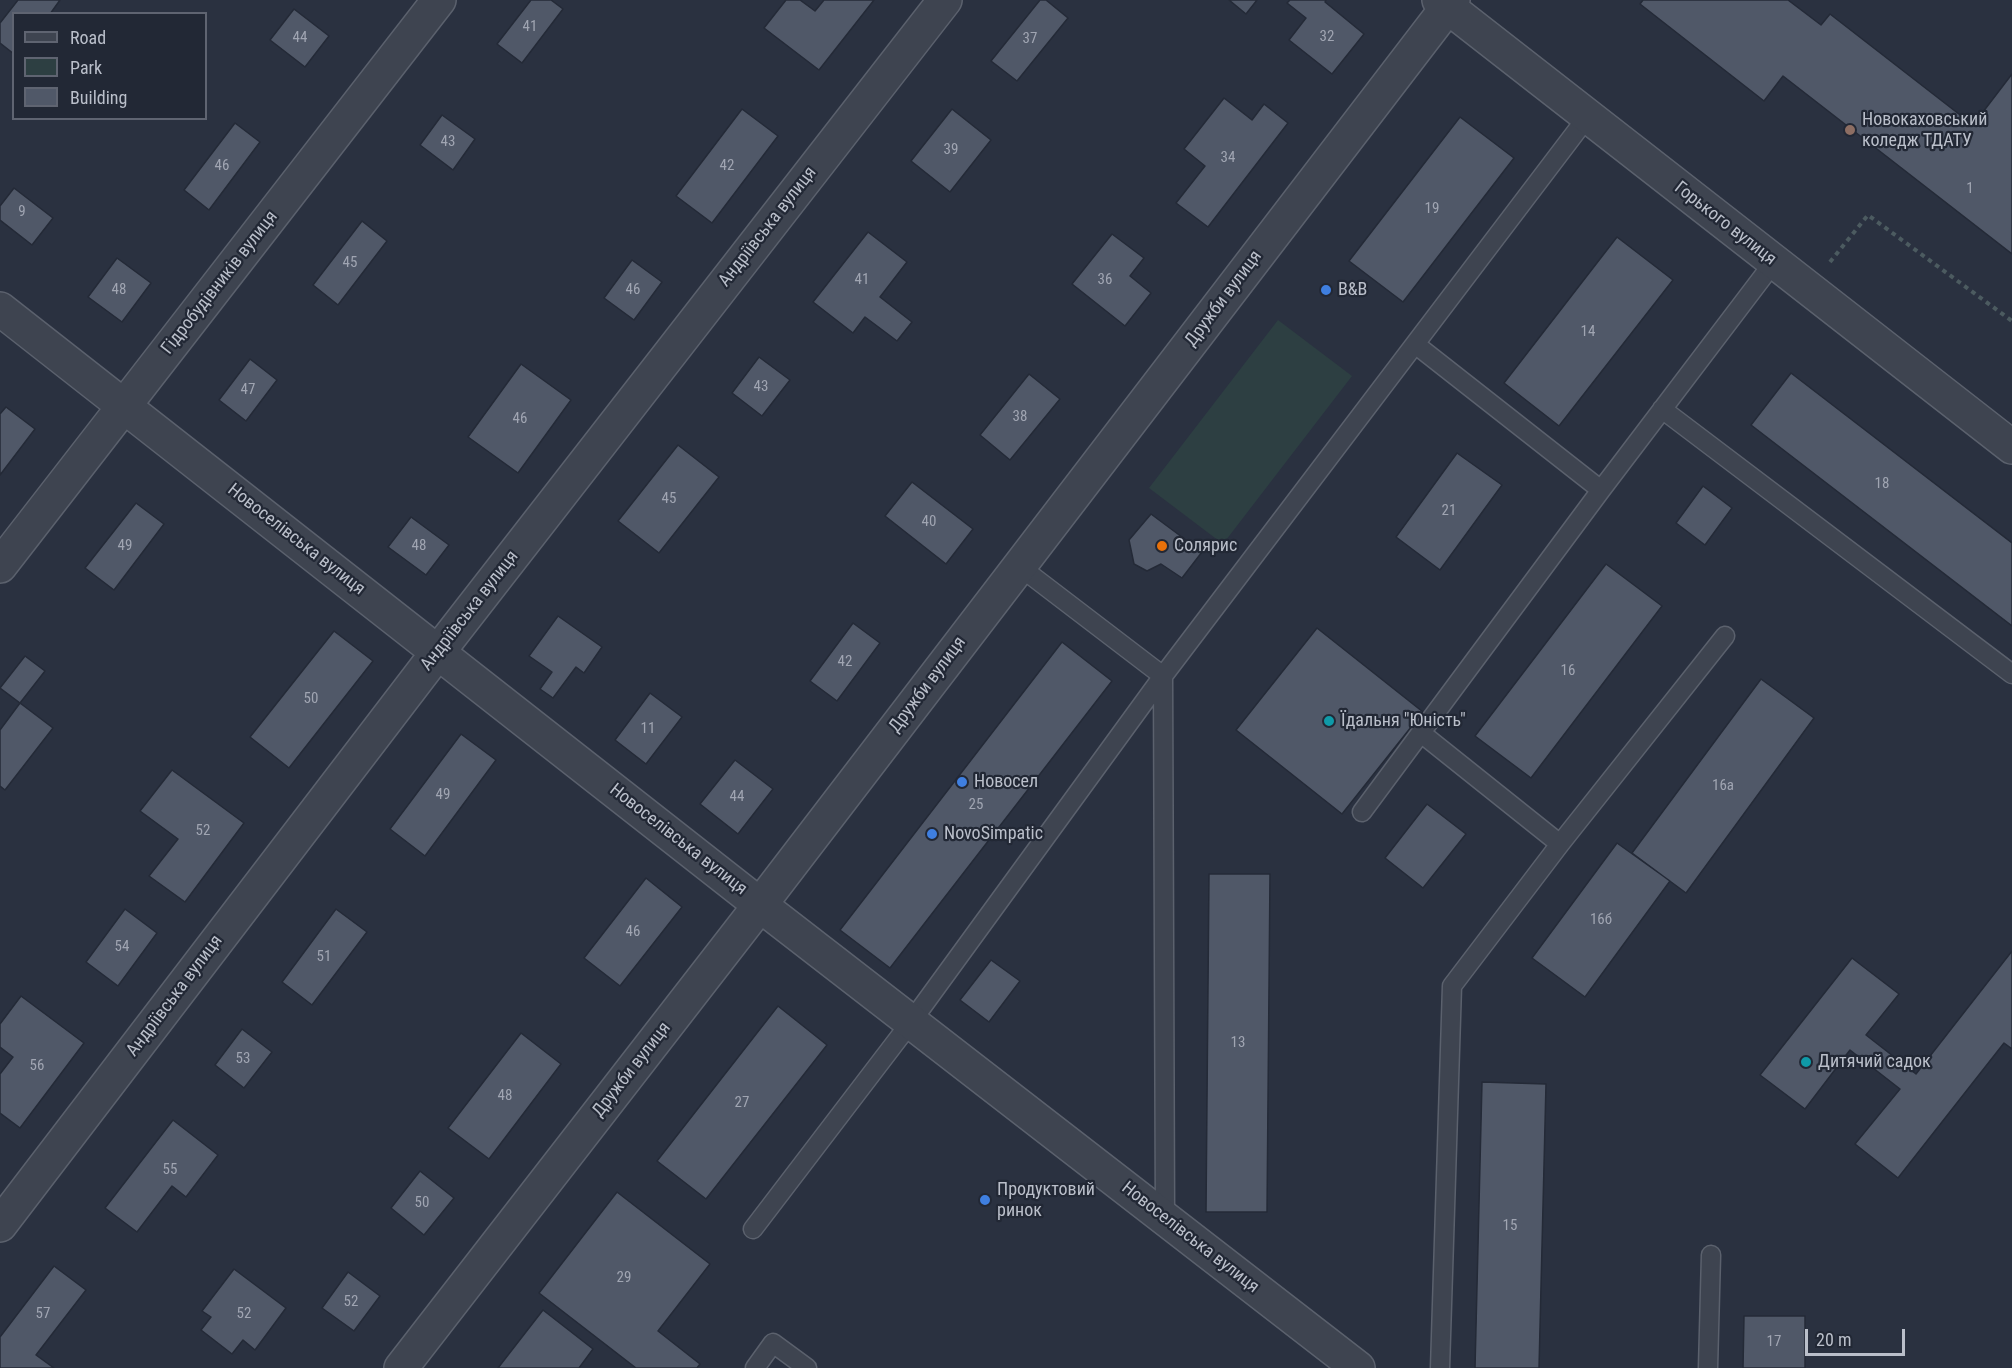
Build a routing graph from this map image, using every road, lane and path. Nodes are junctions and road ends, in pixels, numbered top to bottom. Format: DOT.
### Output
graph roads {
  1 [pos="439,0"];
  2 [pos="945,0"];
  3 [pos="1446,2"];
  4 [pos="1588,116"];
  5 [pos="1774,262"];
  6 [pos="1810,290"];
  7 [pos="0,309"];
  8 [pos="2012,321"];
  9 [pos="1415,344"];
  10 [pos="125,405"];
  11 [pos="1662,409"];
  12 [pos="2012,447"];
  13 [pos="1601,490"];
  14 [pos="0,566"];
  15 [pos="1019,566"];
  16 [pos="1725,636"];
  17 [pos="438,652"];
  18 [pos="2012,674"];
  19 [pos="1163,676"];
  20 [pos="1421,733"];
  21 [pos="1362,812"];
  22 [pos="1560,844"];
  23 [pos="760,904"];
  24 [pos="911,1022"];
  25 [pos="1165,1218"];
  26 [pos="0,1225"];
  27 [pos="753,1230"];
  28 [pos="1711,1255"];
  29 [pos="401,1368"];
  30 [pos="754,1368"];
  31 [pos="807,1368"];
  32 [pos="1358,1368"];
  33 [pos="1440,1368"];
  34 [pos="1708,1368"];
  1 -- 10 [label="street, Гідробудівників вулиця"];
  2 -- 17 [label="street, Андріївська вулиця"];
  3 -- 4 [label="street, Горького вулиця"];
  3 -- 15 [label="street, Дружби вулиця"];
  4 -- 5 [label="street, Горького вулиця"];
  4 -- 9 [label="lane"];
  5 -- 6 [label="street, Горького вулиця"];
  5 -- 11 [label="lane"];
  6 -- 8 [label="path"];
  6 -- 12 [label="street, Горького вулиця"];
  7 -- 10 [label="street, Новоселівська вулиця"];
  9 -- 13 [label="lane"];
  9 -- 19 [label="lane"];
  10 -- 14 [label="street, Гідробудівників вулиця"];
  10 -- 17 [label="street, Новоселівська вулиця"];
  11 -- 13 [label="lane"];
  11 -- 18 [label="lane"];
  13 -- 20 [label="lane"];
  15 -- 19 [label="lane"];
  15 -- 23 [label="street, Дружби вулиця"];
  16 -- 22 [label="lane"];
  17 -- 23 [label="street, Новоселівська вулиця"];
  17 -- 26 [label="street, Андріївська вулиця"];
  19 -- 24 [label="lane"];
  19 -- 25 [label="lane"];
  20 -- 21 [label="lane"];
  20 -- 22 [label="lane"];
  22 -- 33 [label="lane"];
  23 -- 24 [label="street, Новоселівська вулиця"];
  23 -- 29 [label="street, Дружби вулиця"];
  24 -- 25 [label="street, Новоселівська вулиця"];
  24 -- 27 [label="lane"];
  25 -- 32 [label="street, Новоселівська вулиця"];
  28 -- 34 [label="lane"];
  30 -- 31 [label="lane"];
}
